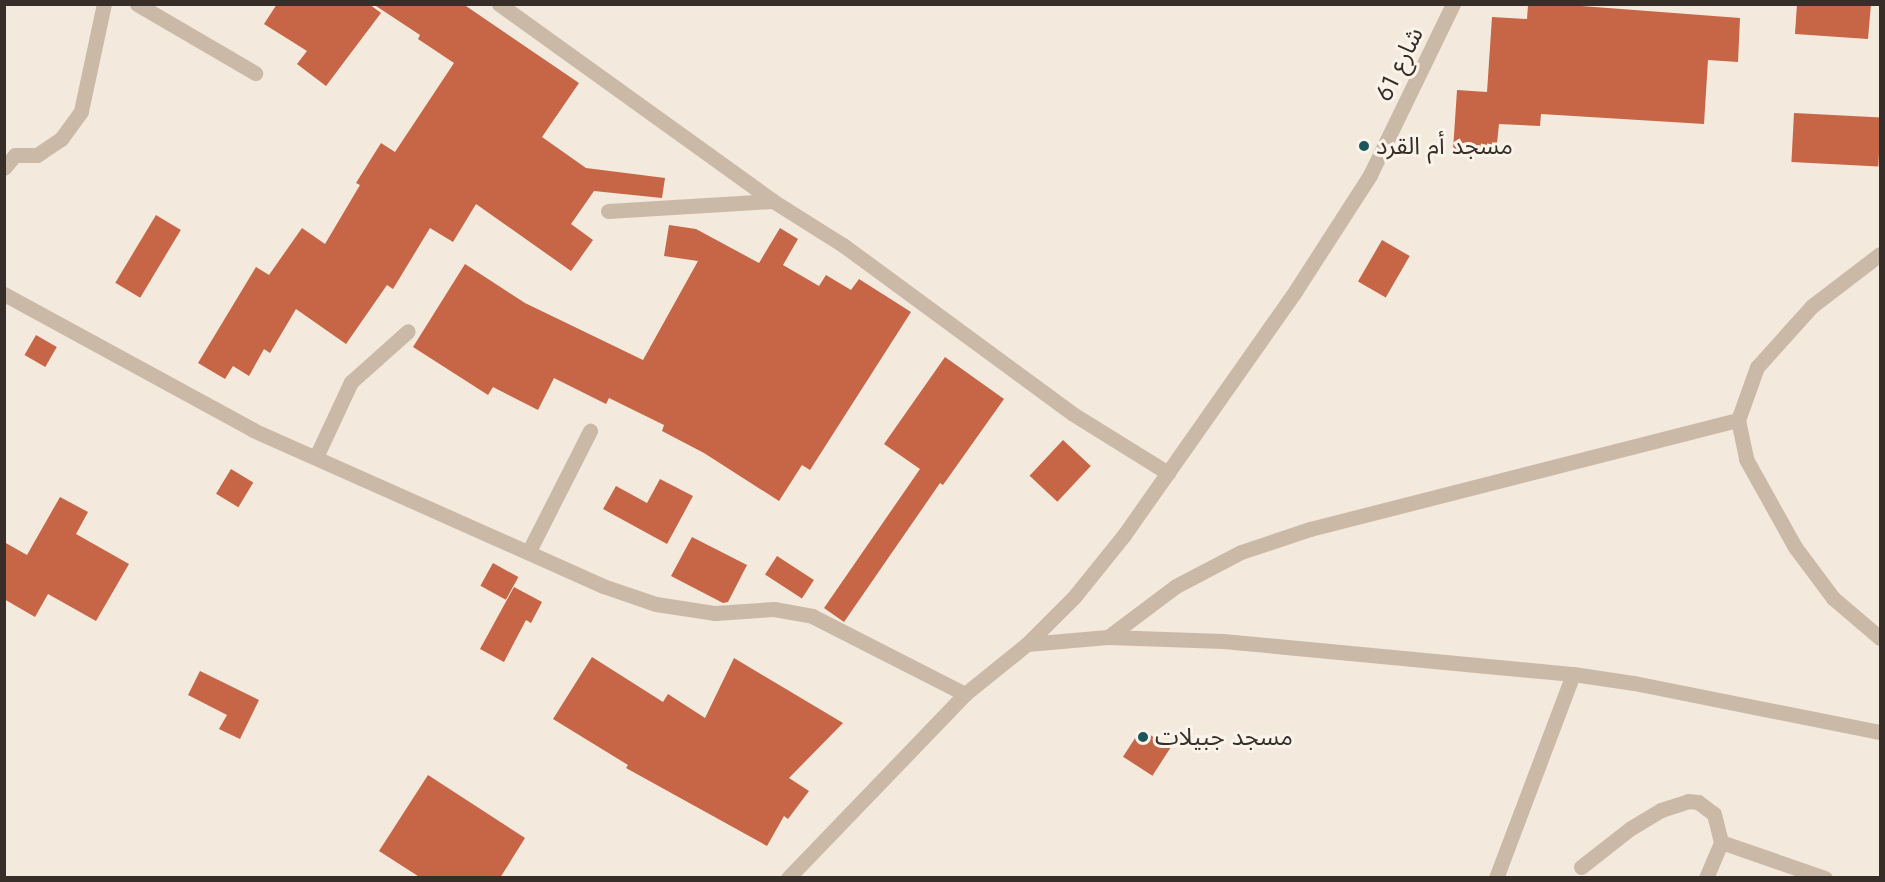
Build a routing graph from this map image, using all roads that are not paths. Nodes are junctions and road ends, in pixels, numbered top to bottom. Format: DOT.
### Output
graph roads {
  1 [pos="104,4"];
  2 [pos="137,4"];
  3 [pos="499,4"];
  4 [pos="1453,4"];
  5 [pos="255,73"];
  6 [pos="10,152"];
  7 [pos="4,168"];
  8 [pos="773,201"];
  9 [pos="608,211"];
  10 [pos="1881,254"];
  11 [pos="4,294"];
  12 [pos="408,331"];
  13 [pos="1738,420"];
  14 [pos="590,431"];
  15 [pos="316,457"];
  16 [pos="1168,473"];
  17 [pos="529,551"];
  18 [pos="1108,637"];
  19 [pos="1881,638"];
  20 [pos="1027,644"];
  21 [pos="1573,674"];
  22 [pos="964,694"];
  23 [pos="1881,732"];
  24 [pos="1721,842"];
  25 [pos="1581,867"];
  26 [pos="788,878"];
  27 [pos="1496,878"];
  28 [pos="1706,878"];
  29 [pos="1825,878"];
  1 -- 6 [label="street"];
  2 -- 5 [label="street"];
  3 -- 8 [label="street"];
  4 -- 16 [label="street, شارع 61"];
  6 -- 7 [label="street"];
  8 -- 9 [label="street"];
  8 -- 16 [label="street"];
  10 -- 13 [label="street"];
  11 -- 15 [label="street"];
  12 -- 15 [label="street"];
  13 -- 18 [label="street"];
  13 -- 19 [label="street"];
  14 -- 17 [label="street"];
  15 -- 17 [label="street"];
  16 -- 20 [label="street, شارع 61"];
  17 -- 22 [label="street"];
  18 -- 20 [label="street"];
  18 -- 21 [label="street"];
  20 -- 22 [label="street, شارع 61"];
  21 -- 23 [label="street"];
  21 -- 27 [label="street"];
  22 -- 26 [label="street, شارع 61"];
  24 -- 25 [label="street"];
  24 -- 28 [label="street"];
  24 -- 29 [label="street"];
}
